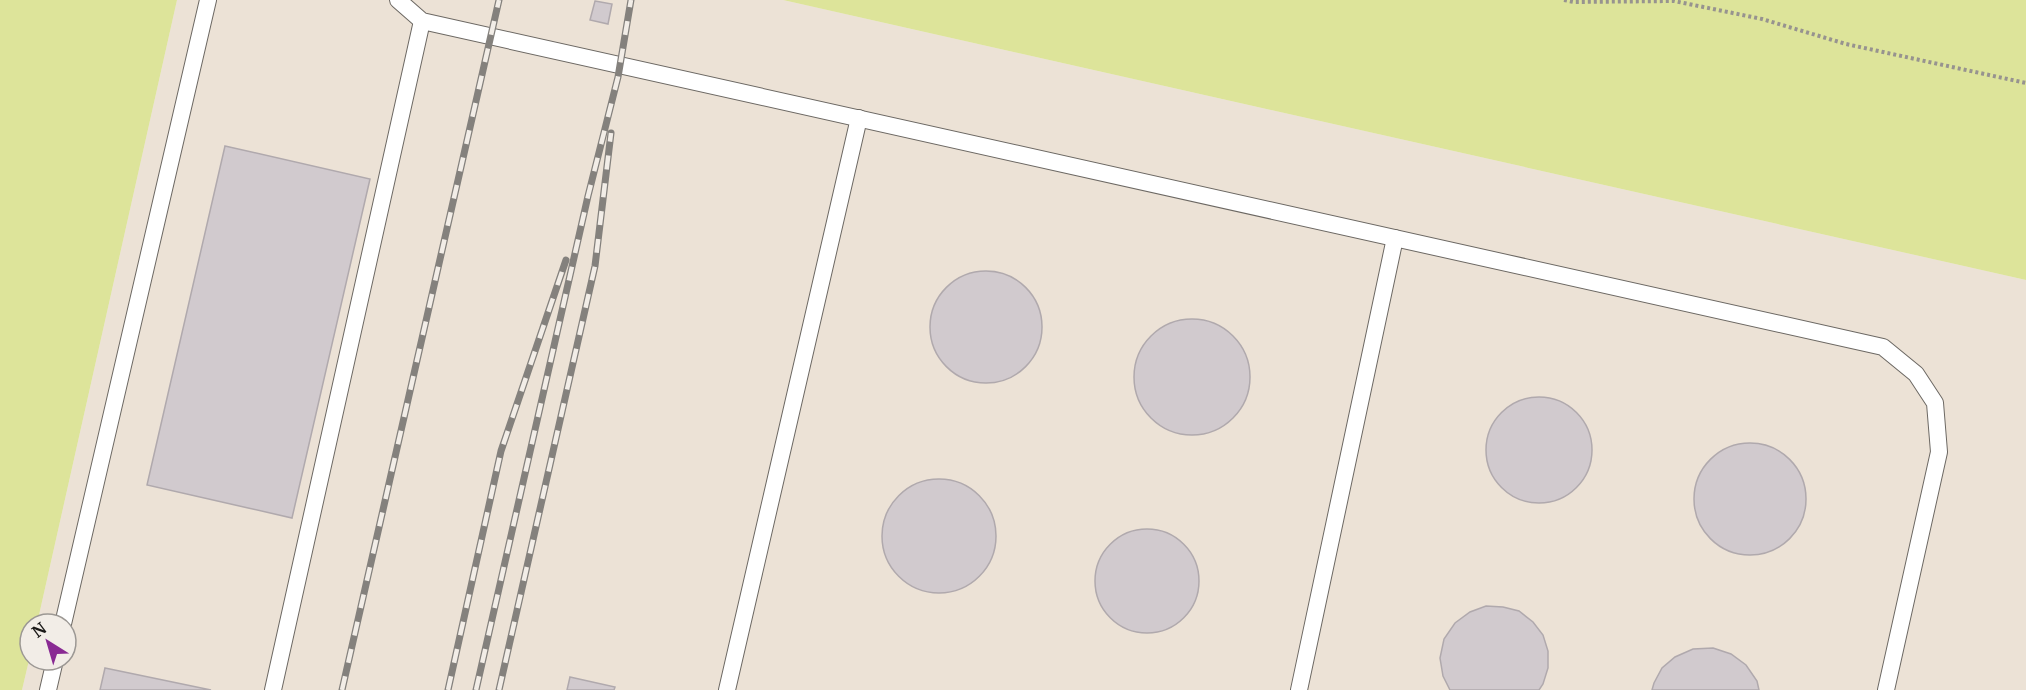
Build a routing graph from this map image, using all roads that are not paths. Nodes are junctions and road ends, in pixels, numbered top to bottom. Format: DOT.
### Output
graph roads {
  1 [pos="208,0"];
  2 [pos="398,0"];
  3 [pos="422,21"];
  4 [pos="859,118"];
  5 [pos="1395,238"];
  6 [pos="66,612"];
  7 [pos="52,672"];
  8 [pos="48,690"];
  9 [pos="273,690"];
  10 [pos="726,690"];
  11 [pos="1299,690"];
  12 [pos="1886,690"];
  1 -- 6 [label="lane"];
  2 -- 3 [label="lane"];
  3 -- 4 [label="lane"];
  3 -- 9 [label="lane"];
  4 -- 5 [label="lane"];
  4 -- 10 [label="lane"];
  5 -- 11 [label="lane"];
  5 -- 12 [label="lane"];
  7 -- 8 [label="lane"];
}
